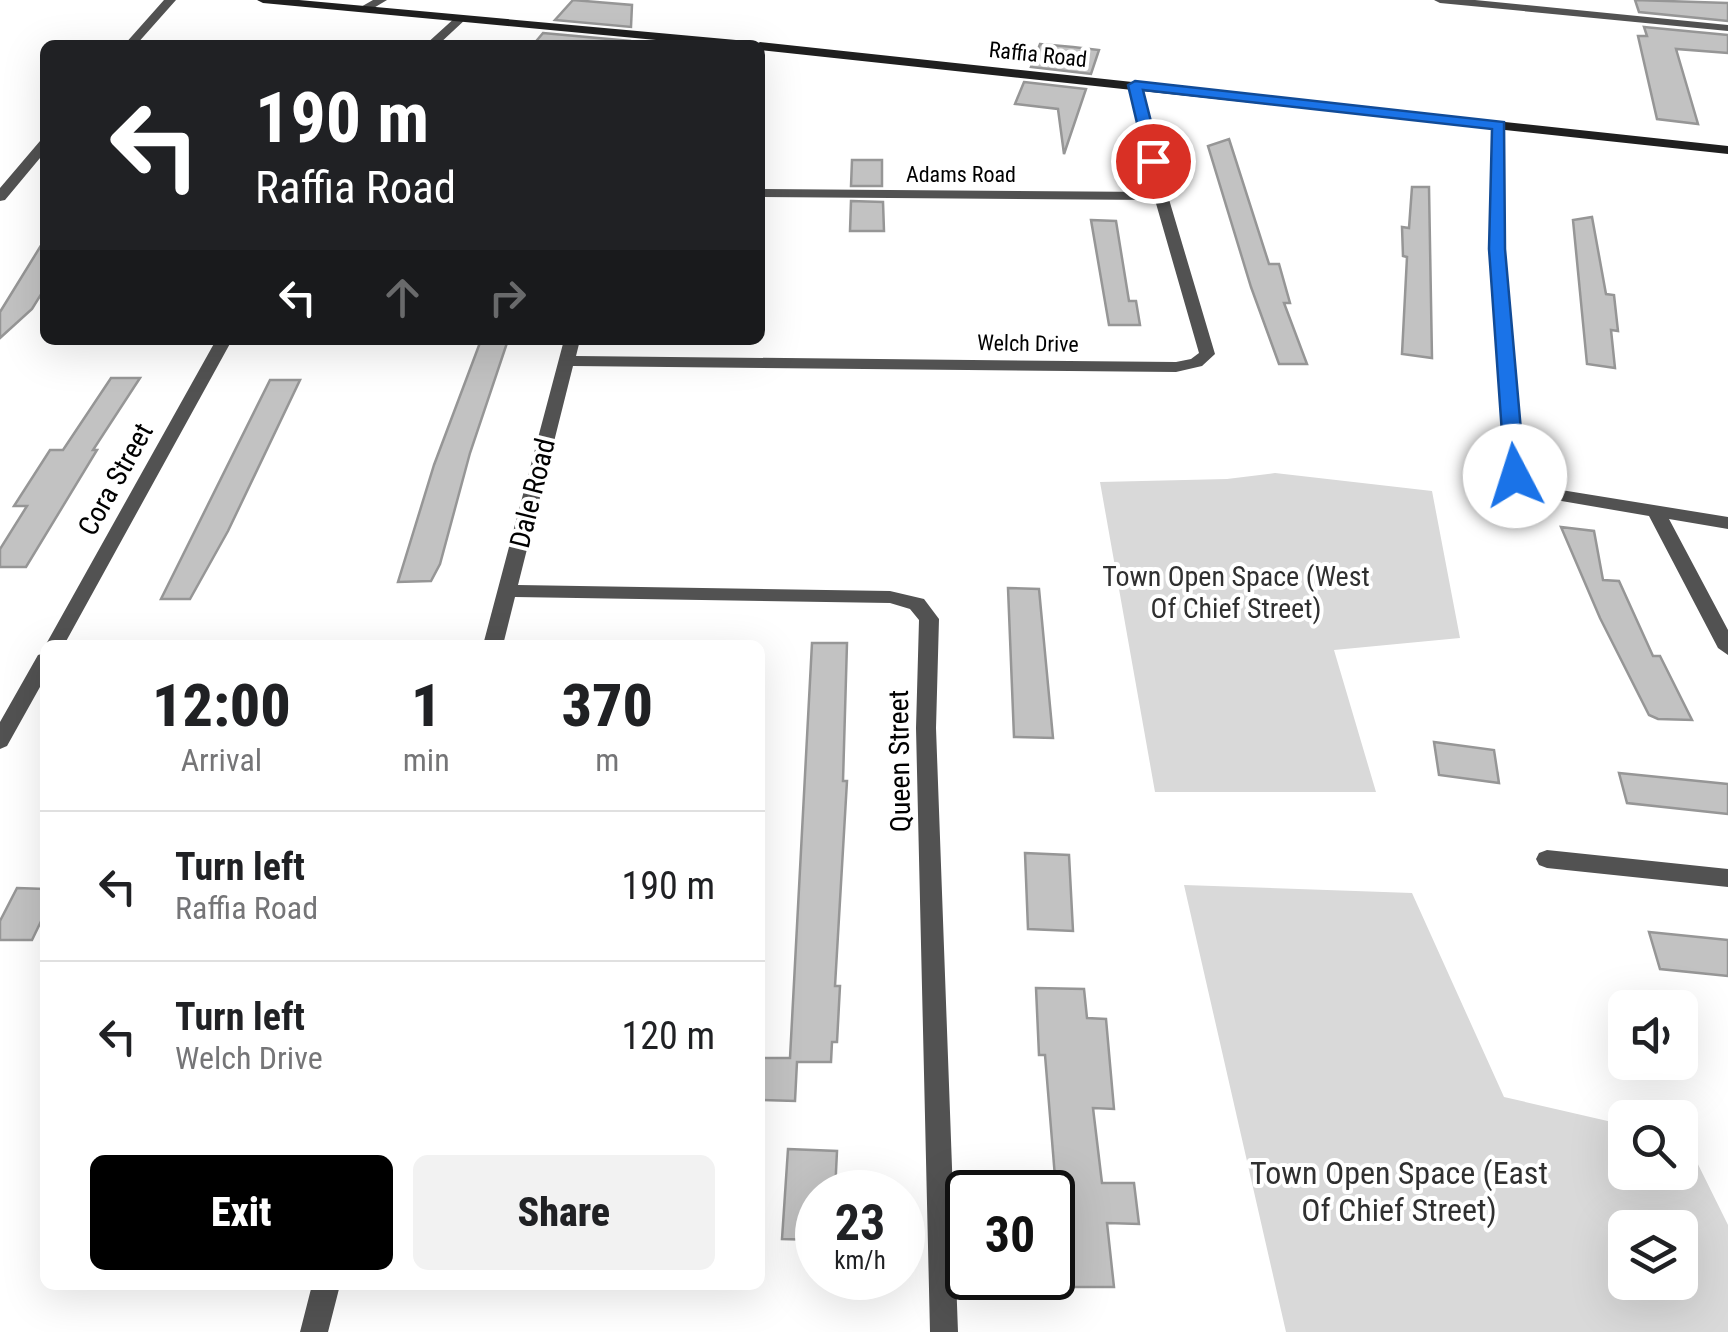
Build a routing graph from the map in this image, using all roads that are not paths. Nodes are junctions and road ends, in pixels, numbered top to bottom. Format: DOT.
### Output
graph roads {
  1 [pos="170,0"];
  2 [pos="263,0"];
  3 [pos="381,0"];
  4 [pos="1440,0"];
  5 [pos="364,10"];
  6 [pos="461,18"];
  7 [pos="1728,28"];
  8 [pos="134,40"];
  9 [pos="437,40"];
  10 [pos="645,40"];
  11 [pos="765,47"];
  12 [pos="1135,85"];
  13 [pos="1499,125"];
  14 [pos="40,150"];
  15 [pos="1728,150"];
  16 [pos="765,193"];
  17 [pos="1161,196"];
  18 [pos="0,197"];
  19 [pos="221,345"];
  20 [pos="571,345"];
  21 [pos="566,361"];
  22 [pos="1657,514"];
  23 [pos="1728,523"];
  24 [pos="507,592"];
  25 [pos="57,640"];
  26 [pos="494,640"];
  27 [pos="1728,648"];
  28 [pos="40,669"];
  29 [pos="0,741"];
  30 [pos="1547,859"];
  31 [pos="1728,878"];
  32 [pos="325,1290"];
  33 [pos="314,1332"];
  34 [pos="944,1332"];
  1 -- 8 [label="street"];
  2 -- 5 [label="main road"];
  3 -- 5 [label="street"];
  4 -- 7 [label="street"];
  5 -- 6 [label="main road"];
  6 -- 9 [label="street"];
  6 -- 10 [label="main road"];
  11 -- 12 [label="main road, Raffia Road"];
  12 -- 13 [label="main road, Raffia Road"];
  12 -- 17 [label="street, Welch Drive"];
  13 -- 15 [label="main road, Raffia Road"];
  13 -- 22 [label="street"];
  14 -- 18 [label="street"];
  16 -- 17 [label="street, Adams Road"];
  17 -- 21 [label="street, Welch Drive"];
  19 -- 25 [label="street, Cora Street"];
  20 -- 21 [label="street, Dale Road"];
  21 -- 24 [label="street, Dale Road"];
  22 -- 23 [label="street"];
  22 -- 27 [label="street"];
  24 -- 26 [label="street, Dale Road"];
  24 -- 34 [label="street, Queen Street"];
  28 -- 29 [label="street"];
  30 -- 31 [label="street"];
  32 -- 33 [label="street"];
}
